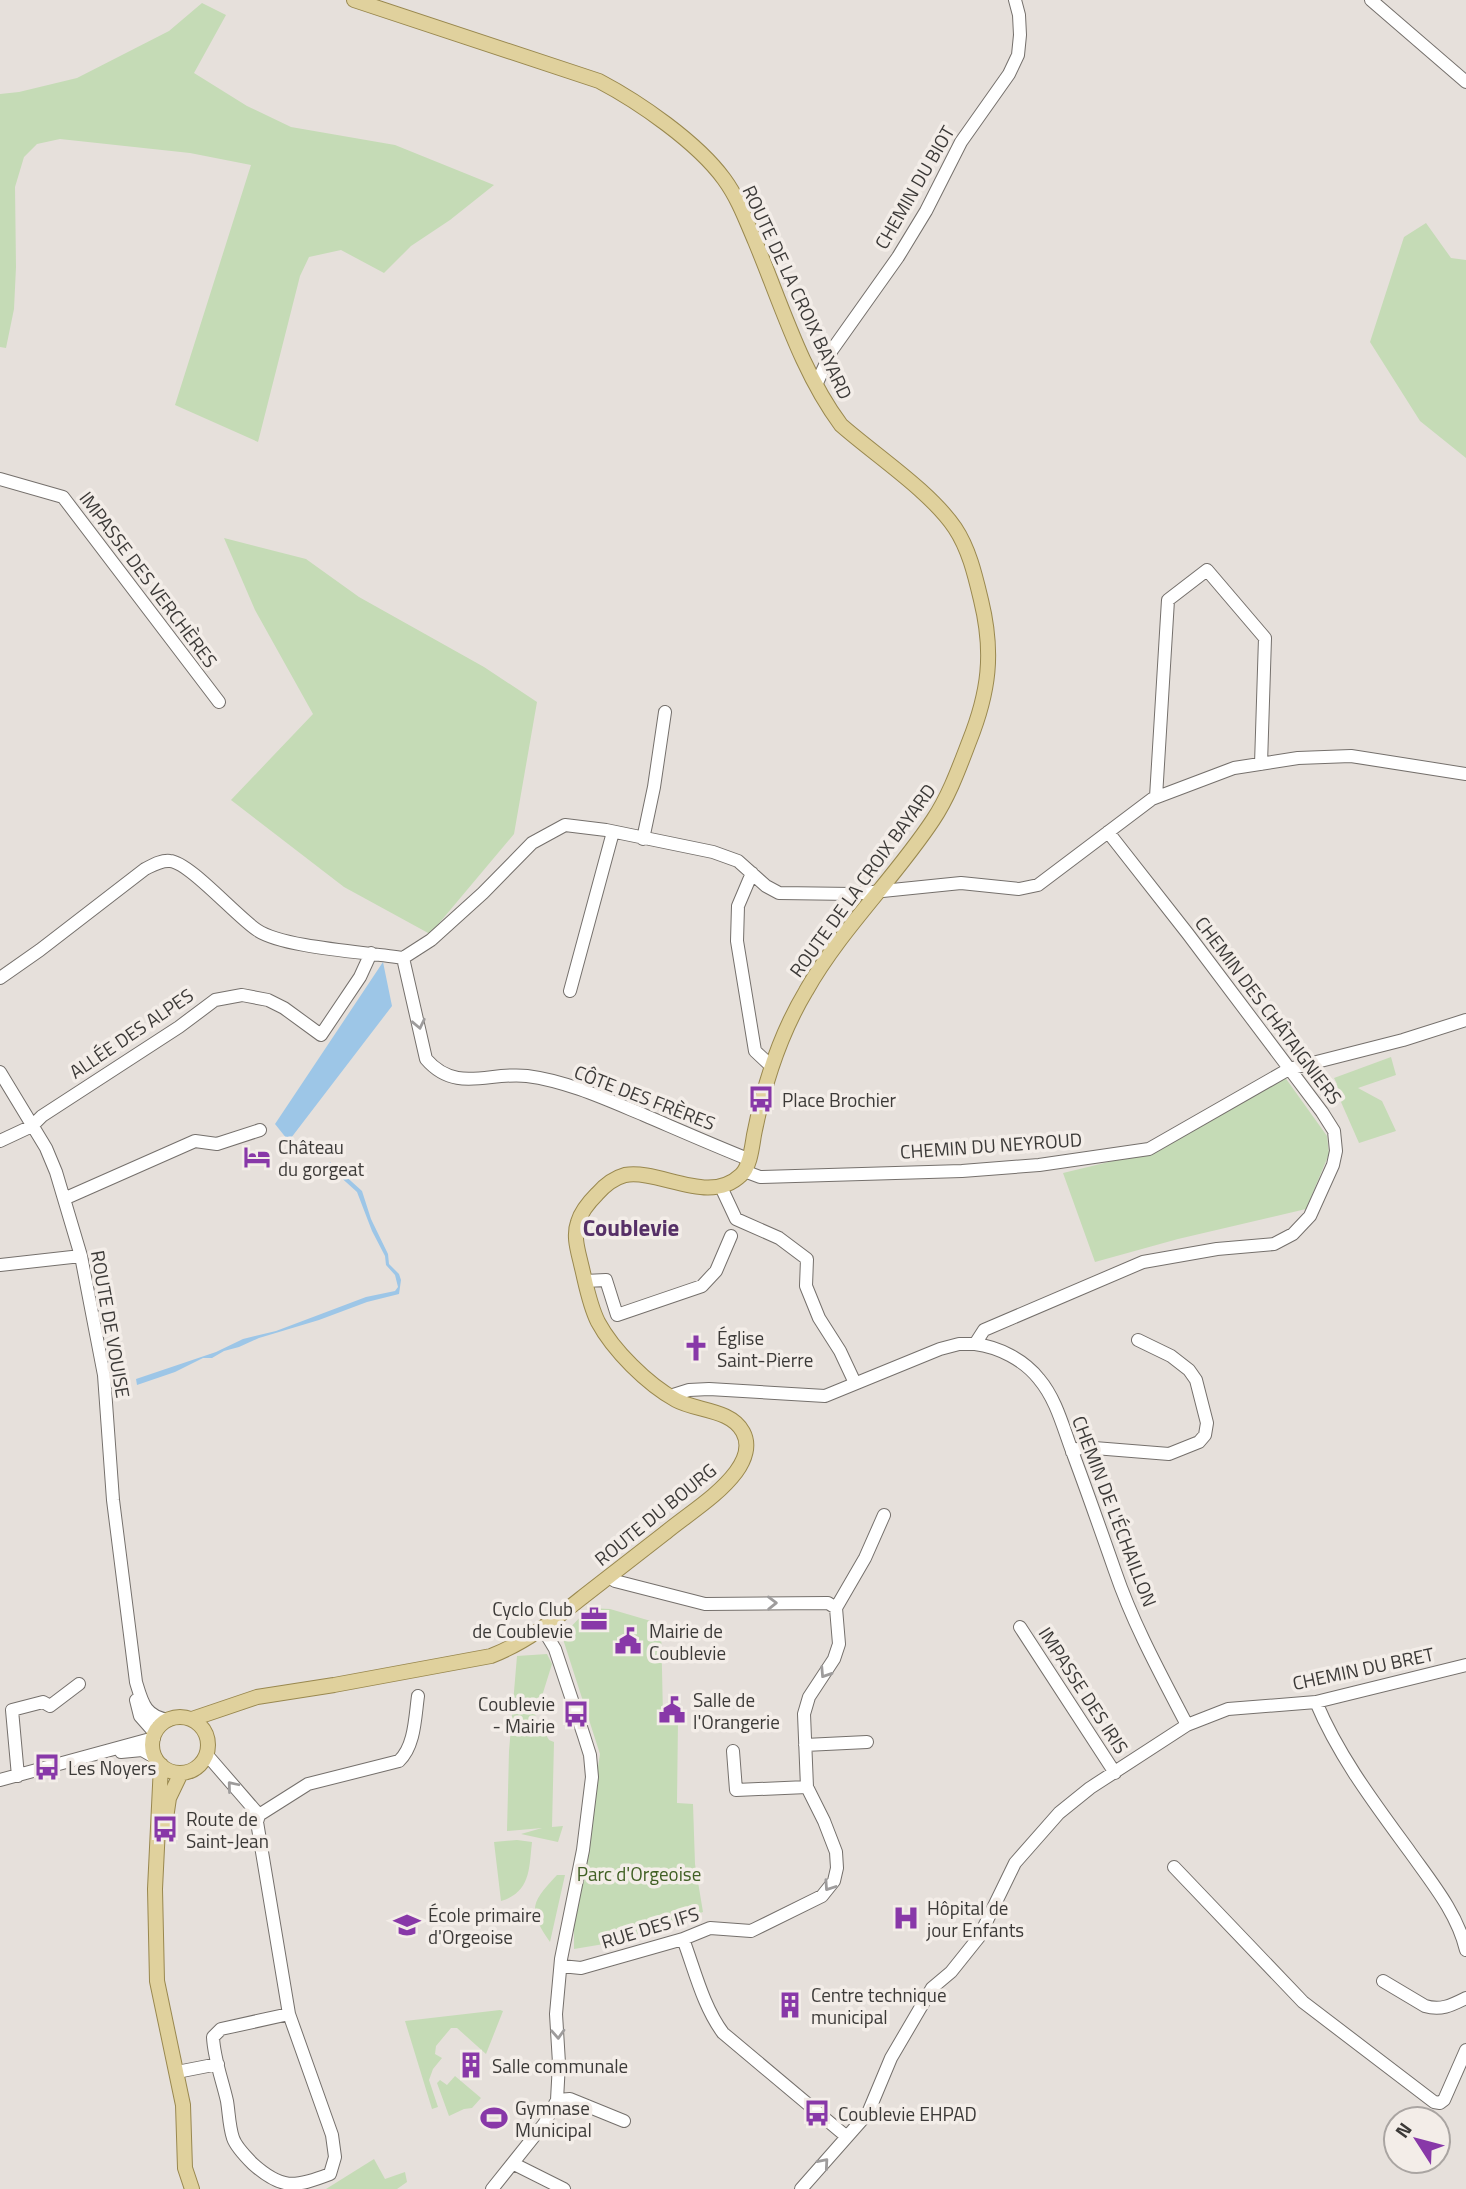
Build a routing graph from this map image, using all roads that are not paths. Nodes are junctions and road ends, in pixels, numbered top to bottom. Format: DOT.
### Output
graph roads {
  1 [pos="354,0"];
  2 [pos="1015,0"];
  3 [pos="1371,0"];
  4 [pos="1466,82"];
  5 [pos="816,385"];
  6 [pos="0,479"];
  7 [pos="219,702"];
  8 [pos="665,712"];
  9 [pos="1261,764"];
  10 [pos="1466,774"];
  11 [pos="1156,797"];
  12 [pos="613,832"];
  13 [pos="1108,832"];
  14 [pos="643,839"];
  15 [pos="752,873"];
  16 [pos="880,892"];
  17 [pos="371,953"];
  18 [pos="403,958"];
  19 [pos="0,978"];
  20 [pos="569,991"];
  21 [pos="1466,1020"];
  22 [pos="771,1066"];
  23 [pos="1289,1069"];
  24 [pos="0,1072"];
  25 [pos="32,1126"];
  26 [pos="260,1130"];
  27 [pos="0,1141"];
  28 [pos="744,1169"];
  29 [pos="722,1187"];
  30 [pos="65,1198"];
  31 [pos="731,1236"];
  32 [pos="81,1256"];
  33 [pos="0,1265"];
  34 [pos="585,1281"];
  35 [pos="1138,1340"];
  36 [pos="975,1344"];
  37 [pos="855,1383"];
  38 [pos="670,1396"];
  39 [pos="1072,1452"];
  40 [pos="884,1516"];
  41 [pos="609,1577"];
  42 [pos="836,1608"];
  43 [pos="1020,1627"];
  44 [pos="543,1629"];
  45 [pos="1466,1665"];
  46 [pos="136,1682"];
  47 [pos="79,1684"];
  48 [pos="318,1688"];
  49 [pos="418,1696"];
  50 [pos="1316,1702"];
  51 [pos="192,1719"];
  52 [pos="169,1720"];
  53 [pos="1187,1725"];
  54 [pos="154,1736"];
  55 [pos="208,1738"];
  56 [pos="867,1742"];
  57 [pos="805,1745"];
  58 [pos="733,1751"];
  59 [pos="206,1755"];
  60 [pos="86,1756"];
  61 [pos="158,1761"];
  62 [pos="181,1773"];
  63 [pos="1115,1773"];
  64 [pos="18,1776"];
  65 [pos="0,1780"];
  66 [pos="807,1787"];
  67 [pos="259,1815"];
  68 [pos="1174,1867"];
  69 [pos="155,1889"];
  70 [pos="683,1940"];
  71 [pos="1466,1950"];
  72 [pos="561,1966"];
  73 [pos="1382,1981"];
  74 [pos="1466,1998"];
  75 [pos="289,2014"];
  76 [pos="1466,2050"];
  77 [pos="218,2064"];
  78 [pos="177,2072"];
  79 [pos="556,2100"];
  80 [pos="624,2120"];
  81 [pos="847,2137"];
  82 [pos="514,2164"];
  83 [pos="192,2189"];
  84 [pos="492,2189"];
  85 [pos="564,2189"];
  86 [pos="801,2189"];
  1 -- 5 [label="main road, ROUTE DE LA CROIX BAYARD"];
  2 -- 5 [label="street, CHEMIN DU BIOT"];
  3 -- 4 [label="street"];
  5 -- 16 [label="main road, ROUTE DE LA CROIX BAYARD"];
  6 -- 7 [label="street, IMPASSE DES VERCHÈRES"];
  8 -- 14 [label="street"];
  9 -- 10 [label="street"];
  9 -- 11 [label="street"];
  9 -- 11 [label="street"];
  11 -- 13 [label="street"];
  12 -- 14 [label="street"];
  12 -- 18 [label="street"];
  12 -- 20 [label="street"];
  13 -- 16 [label="street"];
  13 -- 23 [label="street, CHEMIN DES CHÂTAIGNIERS"];
  14 -- 15 [label="street"];
  15 -- 16 [label="street"];
  15 -- 22 [label="street"];
  16 -- 22 [label="main road, ROUTE DE LA CROIX BAYARD"];
  17 -- 18 [label="street"];
  17 -- 19 [label="street"];
  17 -- 25 [label="street, ALLÉE DES ALPES"];
  18 -- 28 [label="street, CÔTE DES FRÈRES, one-way"];
  21 -- 23 [label="street, CHEMIN DU NEYROUD"];
  22 -- 28 [label="main road, ROUTE DE LA CROIX BAYARD"];
  23 -- 28 [label="street, CHEMIN DU NEYROUD"];
  23 -- 36 [label="street, CHEMIN DES CHÂTAIGNIERS"];
  24 -- 25 [label="street, ROUTE DE VOUISE"];
  25 -- 27 [label="street"];
  25 -- 30 [label="street, ROUTE DE VOUISE"];
  26 -- 30 [label="street"];
  28 -- 29 [label="main road"];
  29 -- 34 [label="main road, ROUTE DU BOURG"];
  29 -- 37 [label="street"];
  30 -- 32 [label="street, ROUTE DE VOUISE"];
  31 -- 34 [label="street"];
  32 -- 33 [label="street"];
  32 -- 46 [label="street, ROUTE DE VOUISE"];
  34 -- 38 [label="main road, ROUTE DU BOURG"];
  35 -- 39 [label="street"];
  36 -- 37 [label="street"];
  36 -- 39 [label="street, CHEMIN DE L'ÉCHAILLON"];
  37 -- 38 [label="street"];
  38 -- 41 [label="main road, ROUTE DU BOURG"];
  39 -- 53 [label="street, CHEMIN DE L'ÉCHAILLON"];
  40 -- 42 [label="street"];
  41 -- 42 [label="street, one-way"];
  41 -- 44 [label="main road, ROUTE DU BOURG"];
  42 -- 57 [label="street, one-way"];
  43 -- 63 [label="street, IMPASSE DES IRIS"];
  44 -- 48 [label="main road, ROUTE DU BOURG"];
  44 -- 72 [label="street"];
  45 -- 50 [label="street, CHEMIN DU BRET"];
  46 -- 52 [label="street, ROUTE DE VOUISE"];
  46 -- 54 [label="street, ROUTE DE VOUISE"];
  47 -- 64 [label="street"];
  48 -- 51 [label="main road, ROUTE DU BOURG"];
  48 -- 55 [label="main road, ROUTE DU BOURG"];
  49 -- 67 [label="street"];
  50 -- 53 [label="street, CHEMIN DU BRET"];
  50 -- 71 [label="street"];
  51 -- 52 [label="main road"];
  51 -- 55 [label="main road"];
  52 -- 54 [label="main road"];
  53 -- 63 [label="street, CHEMIN DU BRET"];
  54 -- 60 [label="street"];
  54 -- 61 [label="main road"];
  55 -- 59 [label="main road"];
  56 -- 57 [label="street"];
  57 -- 66 [label="street"];
  58 -- 66 [label="street"];
  59 -- 62 [label="main road"];
  67 -- 59 [label="street, one-way"];
  60 -- 61 [label="street"];
  60 -- 64 [label="street"];
  61 -- 62 [label="main road"];
  61 -- 69 [label="main road"];
  62 -- 69 [label="main road"];
  63 -- 81 [label="street, CHEMIN DU BRET"];
  64 -- 65 [label="street"];
  66 -- 70 [label="street, RUE DES IFS, one-way"];
  67 -- 75 [label="street"];
  68 -- 76 [label="street"];
  69 -- 78 [label="main road"];
  70 -- 72 [label="street, RUE DES IFS"];
  70 -- 81 [label="street"];
  72 -- 79 [label="street, one-way"];
  73 -- 74 [label="street"];
  75 -- 77 [label="street"];
  75 -- 77 [label="street"];
  77 -- 78 [label="street"];
  78 -- 83 [label="main road"];
  79 -- 80 [label="street"];
  79 -- 82 [label="street"];
  86 -- 81 [label="street, CHEMIN DU BRET, one-way"];
  82 -- 84 [label="street"];
  82 -- 85 [label="street"];
}
